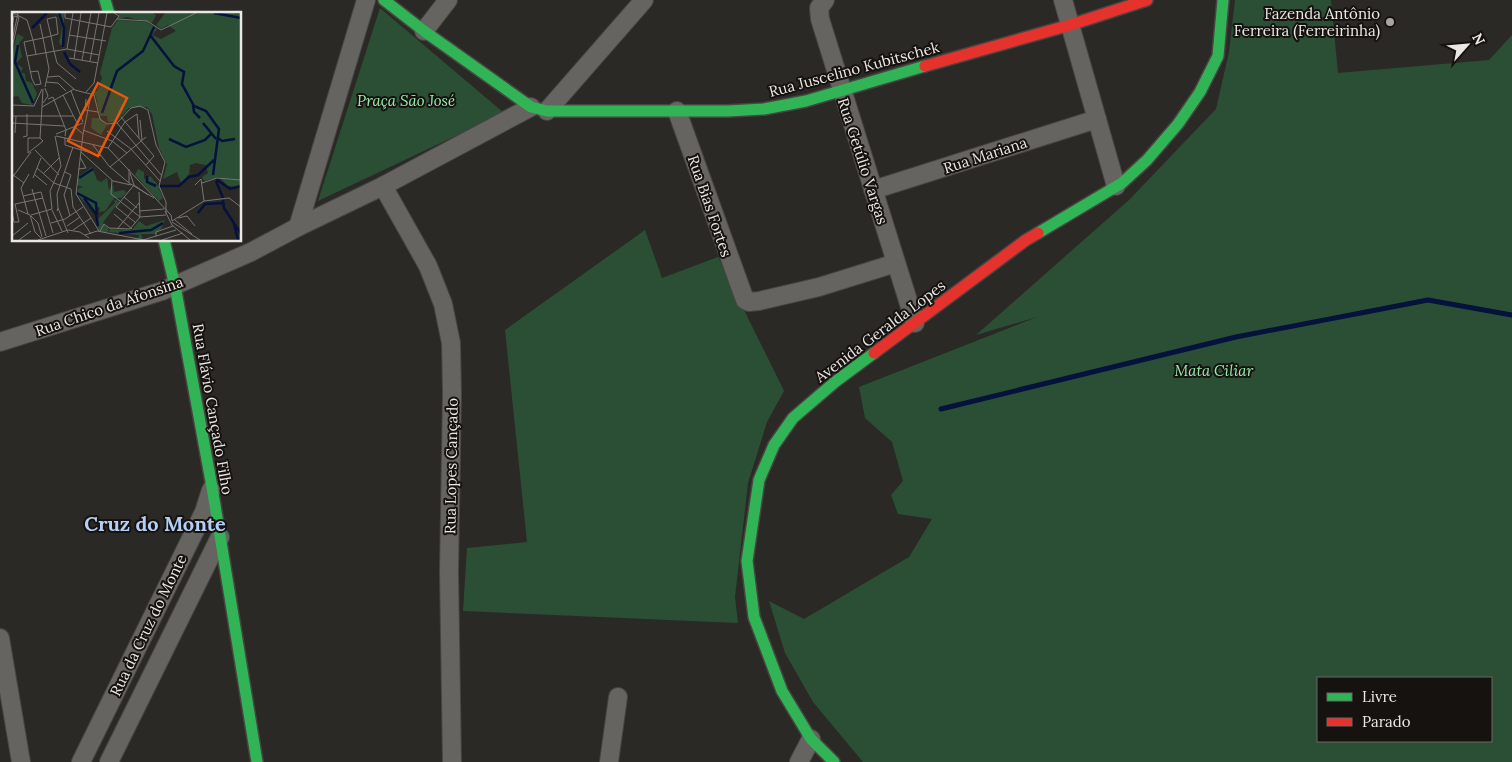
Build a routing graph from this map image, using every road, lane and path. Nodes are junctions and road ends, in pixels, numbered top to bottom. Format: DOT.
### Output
graph roads {
  1 [pos="366,0"];
  2 [pos="384,0"];
  3 [pos="448,0"];
  4 [pos="644,0"];
  5 [pos="825,0"];
  6 [pos="1063,0"];
  7 [pos="1147,0"];
  8 [pos="1223,0"];
  9 [pos="1070,25"];
  10 [pos="424,31"];
  11 [pos="841,90"];
  12 [pos="539,109"];
  13 [pos="677,111"];
  14 [pos="1097,119"];
  15 [pos="383,186"];
  16 [pos="1116,186"];
  17 [pos="873,190"];
  18 [pos="298,227"];
  19 [pos="164,241"];
  20 [pos="896,263"];
  21 [pos="175,286"];
  22 [pos="914,323"];
  23 [pos="0,342"];
  24 [pos="212,487"];
  25 [pos="220,537"];
  26 [pos="0,638"];
  27 [pos="618,697"];
  28 [pos="811,739"];
  29 [pos="21,762"];
  30 [pos="81,762"];
  31 [pos="109,762"];
  32 [pos="257,762"];
  33 [pos="452,762"];
  34 [pos="609,762"];
  35 [pos="800,762"];
  36 [pos="834,762"];
  1 -- 18 [label="street"];
  2 -- 10 [label="main road"];
  3 -- 10 [label="street"];
  4 -- 12 [label="street"];
  5 -- 11 [label="street, Rua Getúlio Vargas"];
  6 -- 9 [label="street"];
  7 -- 9 [label="main road, Rua Juscelino Kubitschek"];
  8 -- 16 [label="main road, Avenida Geralda Lopes"];
  9 -- 11 [label="main road, Rua Juscelino Kubitschek"];
  9 -- 14 [label="street"];
  10 -- 12 [label="main road"];
  11 -- 13 [label="main road, Rua Juscelino Kubitschek"];
  11 -- 17 [label="street, Rua Getúlio Vargas"];
  12 -- 13 [label="main road, Rua Juscelino Kubitschek"];
  12 -- 15 [label="street"];
  13 -- 20 [label="street, Rua Bias Fortes"];
  14 -- 16 [label="street"];
  14 -- 17 [label="street, Rua Mariana"];
  15 -- 18 [label="street"];
  15 -- 33 [label="street, Rua Lopes Cançado"];
  16 -- 22 [label="main road, Avenida Geralda Lopes"];
  17 -- 20 [label="street, Rua Getúlio Vargas"];
  18 -- 21 [label="street, Rua Chico da Afonsina"];
  19 -- 21 [label="main road, Rua Flávio Cançado Filho"];
  20 -- 22 [label="street, Rua Getúlio Vargas"];
  21 -- 23 [label="street, Rua Chico da Afonsina"];
  21 -- 24 [label="main road, Rua Flávio Cançado Filho"];
  22 -- 28 [label="main road, Avenida Geralda Lopes"];
  24 -- 25 [label="main road, Rua Flávio Cançado Filho"];
  24 -- 30 [label="street, Rua da Cruz do Monte"];
  25 -- 31 [label="street, Rua da Cruz do Monte"];
  25 -- 32 [label="main road, Rua Flávio Cançado Filho"];
  26 -- 29 [label="street"];
  27 -- 34 [label="street"];
  28 -- 35 [label="street"];
  28 -- 36 [label="main road, Avenida Geralda Lopes"];
}
